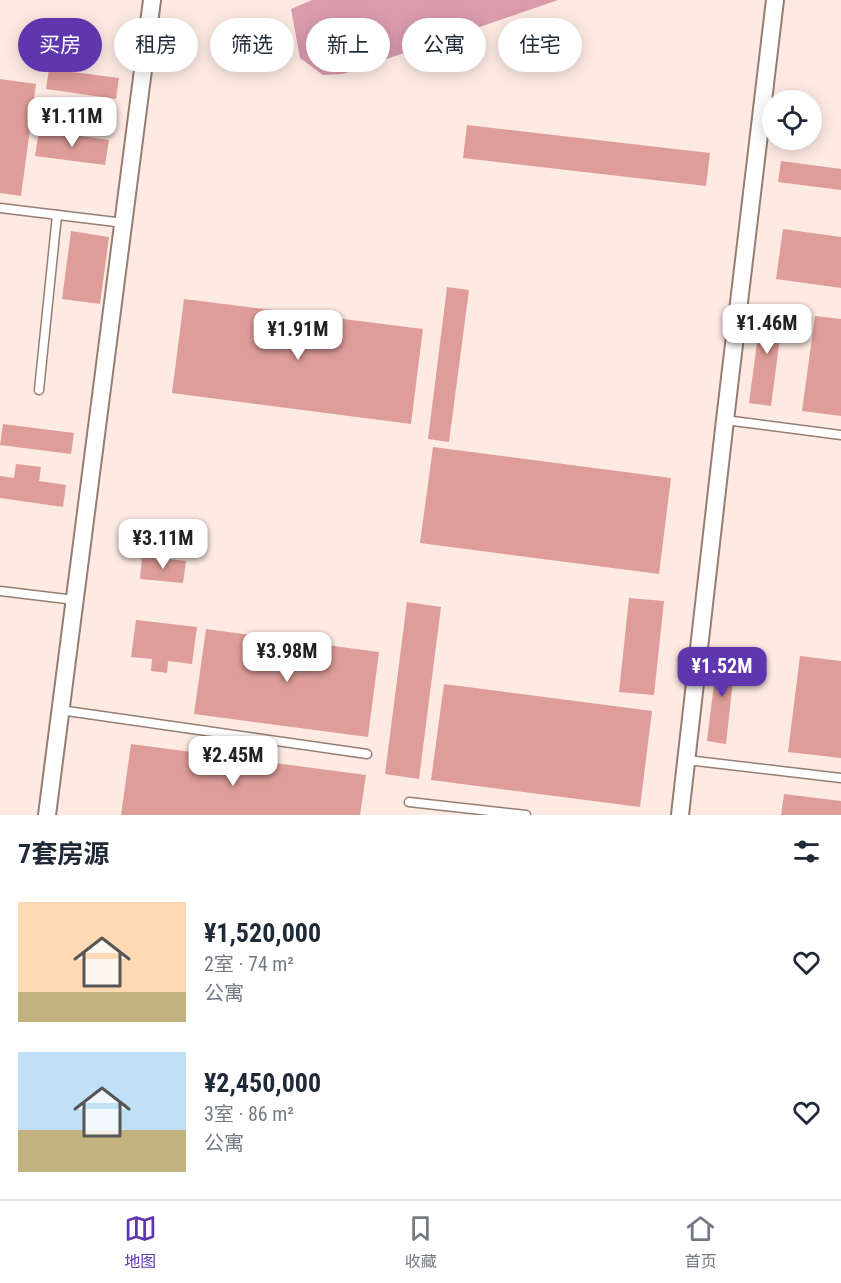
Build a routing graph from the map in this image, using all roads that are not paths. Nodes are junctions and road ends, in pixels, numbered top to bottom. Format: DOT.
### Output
graph roads {
  1 [pos="152,0"];
  2 [pos="775,0"];
  3 [pos="0,208"];
  4 [pos="57,215"];
  5 [pos="124,224"];
  6 [pos="39,390"];
  7 [pos="725,420"];
  8 [pos="841,435"];
  9 [pos="0,591"];
  10 [pos="75,600"];
  11 [pos="60,710"];
  12 [pos="367,754"];
  13 [pos="687,760"];
  14 [pos="841,778"];
  15 [pos="409,802"];
  16 [pos="47,815"];
  17 [pos="525,815"];
  18 [pos="680,815"];
  1 -- 5 [label="street"];
  2 -- 7 [label="street"];
  3 -- 4 [label="lane"];
  4 -- 5 [label="lane"];
  4 -- 6 [label="lane"];
  5 -- 10 [label="street"];
  7 -- 8 [label="lane"];
  7 -- 13 [label="street"];
  9 -- 10 [label="lane"];
  10 -- 11 [label="street"];
  11 -- 12 [label="lane"];
  11 -- 16 [label="street"];
  13 -- 14 [label="lane"];
  13 -- 18 [label="street"];
  15 -- 17 [label="lane"];
}
